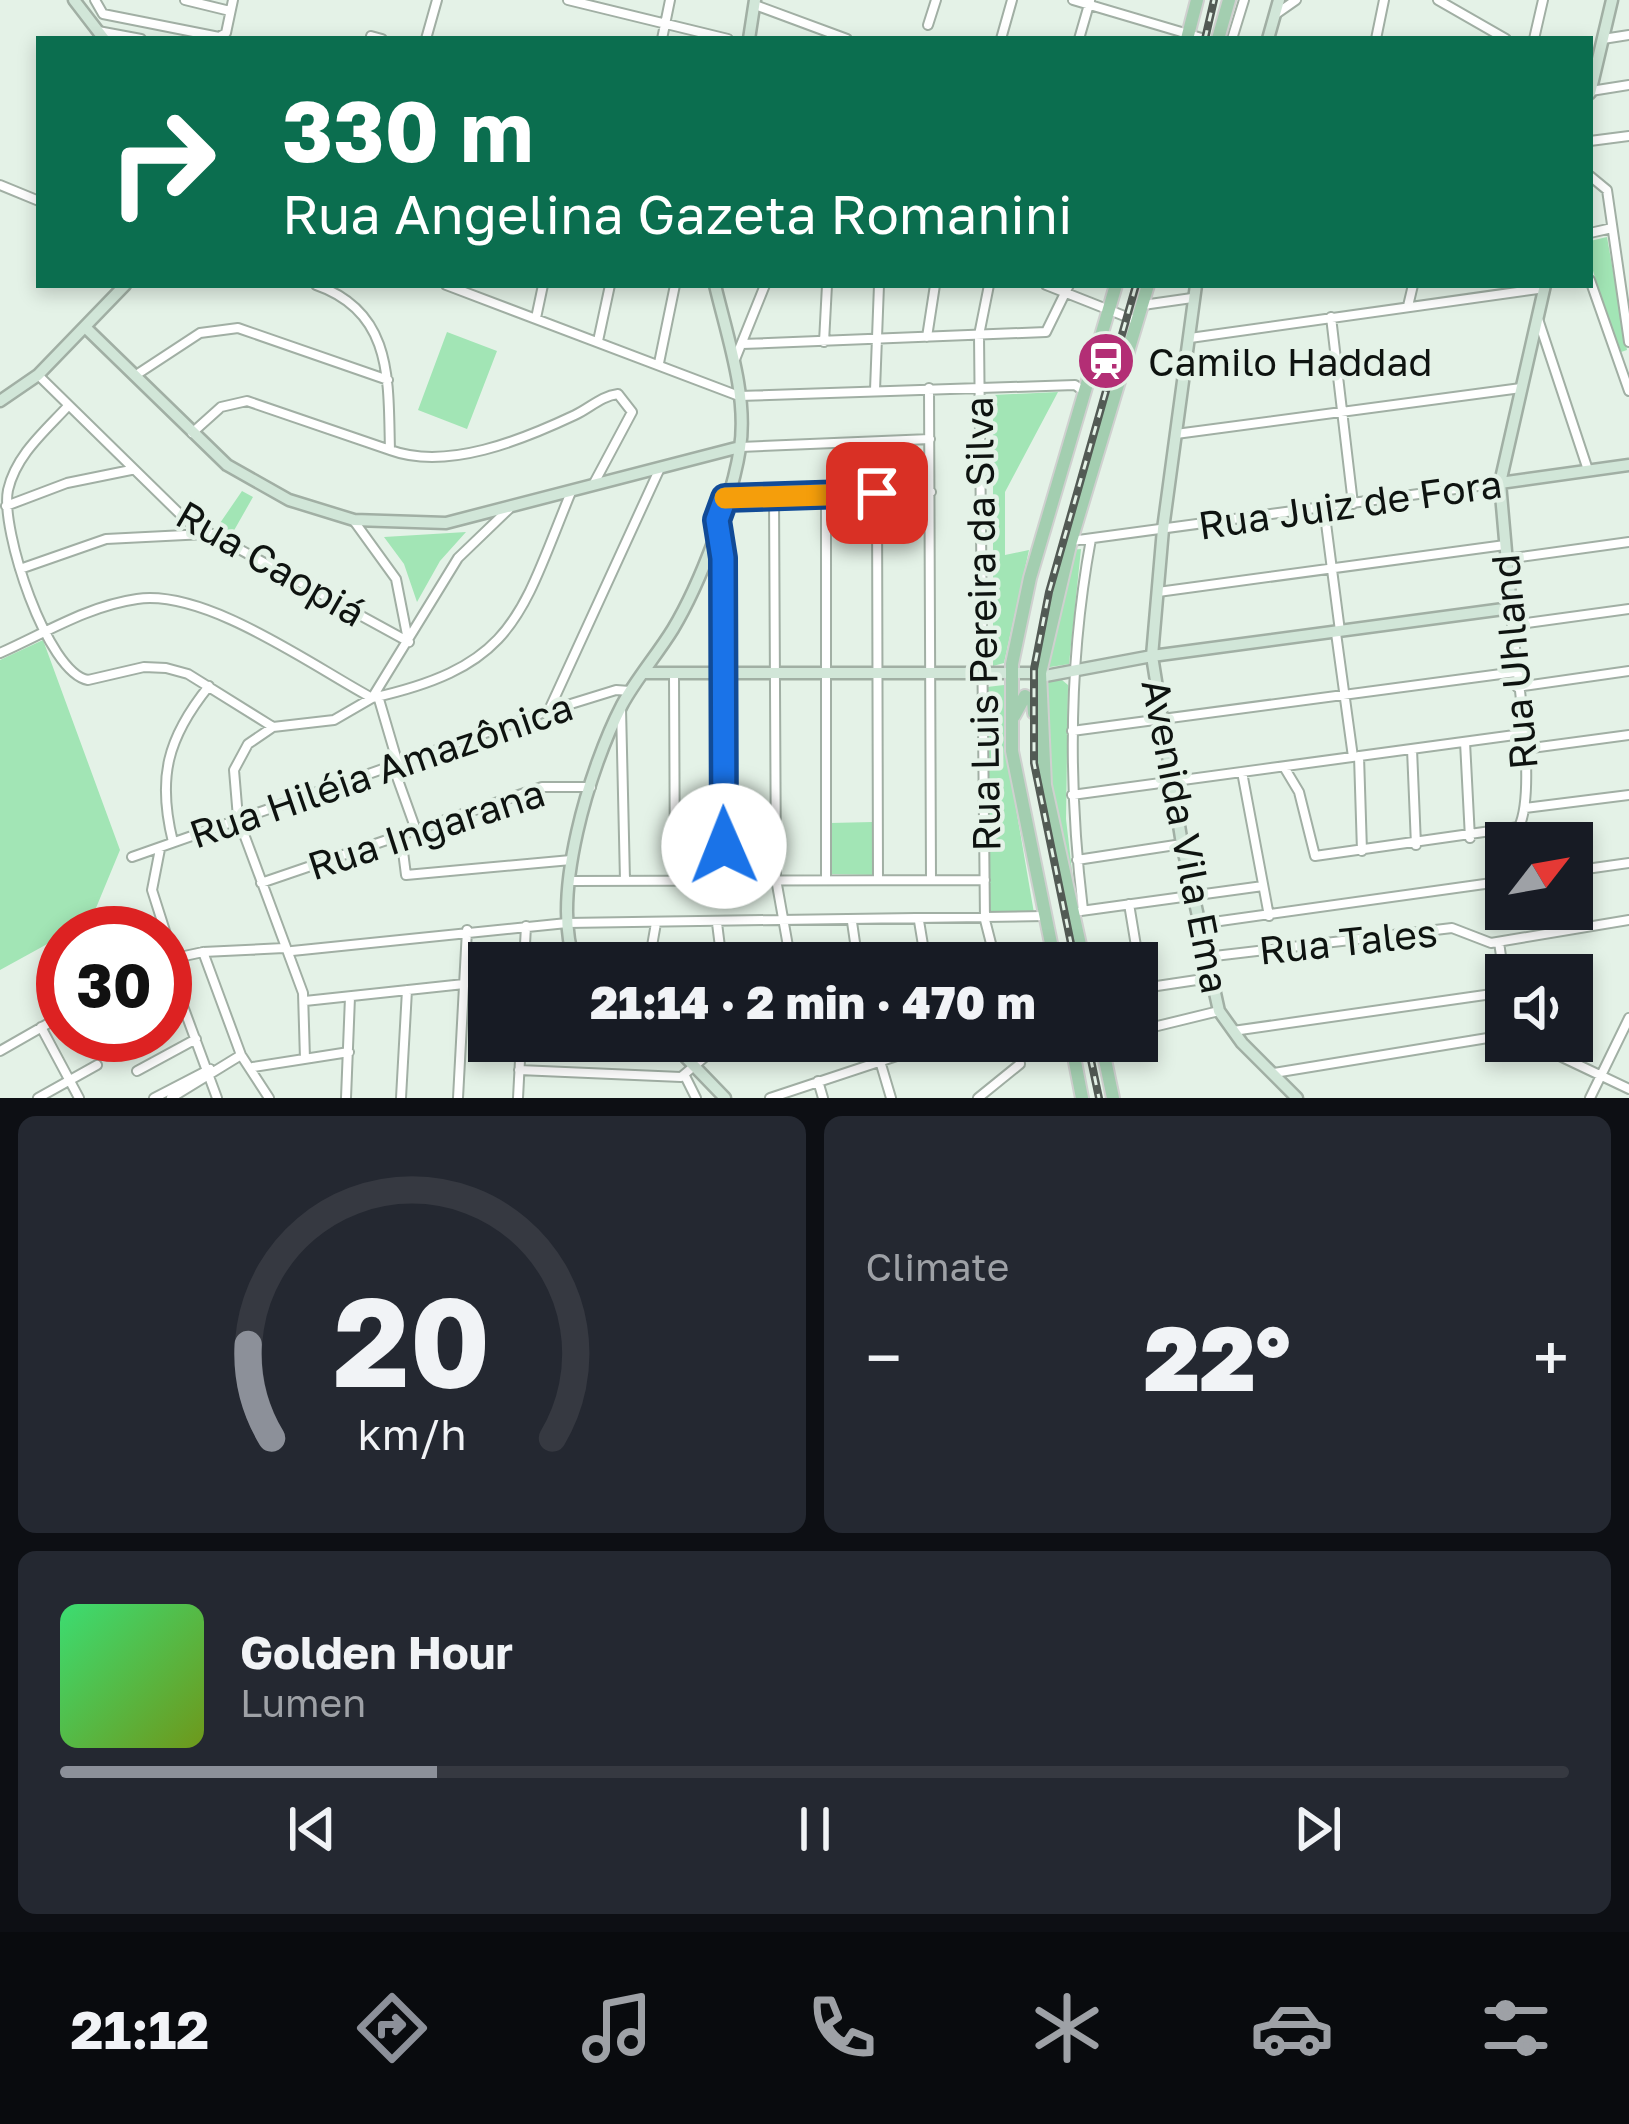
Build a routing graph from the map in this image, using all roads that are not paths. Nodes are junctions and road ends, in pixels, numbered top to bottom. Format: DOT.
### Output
graph roads {
  1 [pos="74,0"];
  2 [pos="95,0"];
  3 [pos="185,0"];
  4 [pos="232,0"];
  5 [pos="437,0"];
  6 [pos="670,0"];
  7 [pos="935,0"];
  8 [pos="1012,0"];
  9 [pos="1073,0"];
  10 [pos="1197,0"];
  11 [pos="1229,0"];
  12 [pos="1244,0"];
  13 [pos="1279,0"];
  14 [pos="1296,0"];
  15 [pos="1384,0"];
  16 [pos="1438,0"];
  17 [pos="1543,0"];
  18 [pos="1612,0"];
  19 [pos="575,1"];
  20 [pos="1090,2"];
  21 [pos="755,3"];
  22 [pos="230,11"];
  23 [pos="1275,15"];
  24 [pos="665,21"];
  25 [pos="928,26"];
  26 [pos="101,35"];
  27 [pos="1629,35"];
  28 [pos="209,36"];
  29 [pos="222,36"];
  30 [pos="428,36"];
  31 [pos="662,36"];
  32 [pos="718,36"];
  33 [pos="750,36"];
  34 [pos="840,36"];
  35 [pos="1002,36"];
  36 [pos="1080,36"];
  37 [pos="1188,36"];
  38 [pos="1219,36"];
  39 [pos="1233,36"];
  40 [pos="1269,36"];
  41 [pos="1377,36"];
  42 [pos="1501,36"];
  43 [pos="1535,36"];
  44 [pos="1603,39"];
  45 [pos="1593,80"];
  46 [pos="1629,85"];
  47 [pos="1593,91"];
  48 [pos="1629,136"];
  49 [pos="1593,140"];
  50 [pos="1593,178"];
  51 [pos="0,185"];
  52 [pos="36,200"];
  53 [pos="1612,228"];
  54 [pos="1593,232"];
  55 [pos="122,288"];
  56 [pos="542,288"];
  57 [pos="609,288"];
  58 [pos="674,288"];
  59 [pos="716,288"];
  60 [pos="763,288"];
  61 [pos="827,288"];
  62 [pos="879,288"];
  63 [pos="934,288"];
  64 [pos="988,288"];
  65 [pos="1115,288"];
  66 [pos="1147,288"];
  67 [pos="1412,288"];
  68 [pos="1532,288"];
  69 [pos="1545,288"];
  70 [pos="1593,288"];
  71 [pos="1067,289"];
  72 [pos="339,290"];
  73 [pos="477,290"];
  74 [pos="1194,291"];
  75 [pos="1142,305"];
  76 [pos="1408,307"];
  77 [pos="1109,309"];
  78 [pos="1626,310"];
  79 [pos="1331,317"];
  80 [pos="536,318"];
  81 [pos="1538,318"];
  82 [pos="1137,321"];
  83 [pos="85,327"];
  84 [pos="979,335"];
  85 [pos="927,337"];
  86 [pos="874,339"];
  87 [pos="1185,339"];
  88 [pos="598,341"];
  89 [pos="824,342"];
  90 [pos="1629,343"];
  91 [pos="742,344"];
  92 [pos="659,363"];
  93 [pos="733,364"];
  94 [pos="38,375"];
  95 [pos="134,376"];
  96 [pos="388,380"];
  97 [pos="980,386"];
  98 [pos="929,388"];
  99 [pos="1521,388"];
  100 [pos="875,390"];
  101 [pos="1629,391"];
  102 [pos="1084,392"];
  103 [pos="739,396"];
  104 [pos="0,401"];
  105 [pos="68,406"];
  106 [pos="1344,413"];
  107 [pos="192,433"];
  108 [pos="1174,434"];
  109 [pos="930,439"];
  110 [pos="740,447"];
  111 [pos="390,450"];
  112 [pos="1629,465"];
  113 [pos="661,466"];
  114 [pos="132,470"];
  115 [pos="1589,471"];
  116 [pos="1500,483"];
  117 [pos="592,485"];
  118 [pos="572,490"];
  119 [pos="931,492"];
  120 [pos="877,493"];
  121 [pos="826,495"];
  122 [pos="774,496"];
  123 [pos="725,498"];
  124 [pos="1353,504"];
  125 [pos="6,506"];
  126 [pos="509,508"];
  127 [pos="1324,508"];
  128 [pos="354,520"];
  129 [pos="717,520"];
  130 [pos="1162,530"];
  131 [pos="209,534"];
  132 [pos="1091,539"];
  133 [pos="1071,541"];
  134 [pos="1629,542"];
  135 [pos="1506,552"];
  136 [pos="20,569"];
  137 [pos="1332,569"];
  138 [pos="1158,592"];
  139 [pos="1511,608"];
  140 [pos="1629,609"];
  141 [pos="1512,625"];
  142 [pos="46,631"];
  143 [pos="1338,633"];
  144 [pos="409,642"];
  145 [pos="1015,649"];
  146 [pos="0,653"];
  147 [pos="1043,654"];
  148 [pos="1153,656"];
  149 [pos="1074,670"];
  150 [pos="1629,671"];
  151 [pos="1516,672"];
  152 [pos="644,673"];
  153 [pos="1040,675"];
  154 [pos="674,676"];
  155 [pos="722,676"];
  156 [pos="775,676"];
  157 [pos="825,676"];
  158 [pos="877,676"];
  159 [pos="930,676"];
  160 [pos="982,676"];
  161 [pos="1011,676"];
  162 [pos="209,686"];
  163 [pos="1517,687"];
  164 [pos="631,691"];
  165 [pos="1345,694"];
  166 [pos="375,697"];
  167 [pos="621,707"];
  168 [pos="548,712"];
  169 [pos="1158,719"];
  170 [pos="273,727"];
  171 [pos="1010,728"];
  172 [pos="1072,731"];
  173 [pos="1522,734"];
  174 [pos="1629,735"];
  175 [pos="1465,742"];
  176 [pos="1412,749"];
  177 [pos="1524,749"];
  178 [pos="1356,757"];
  179 [pos="396,766"];
  180 [pos="1284,766"];
  181 [pos="1242,772"];
  182 [pos="1170,781"];
  183 [pos="1045,785"];
  184 [pos="592,787"];
  185 [pos="1629,795"];
  186 [pos="1072,796"];
  187 [pos="1526,808"];
  188 [pos="238,818"];
  189 [pos="416,830"];
  190 [pos="400,835"];
  191 [pos="1470,838"];
  192 [pos="173,842"];
  193 [pos="1182,844"];
  194 [pos="1416,845"];
  195 [pos="160,848"];
  196 [pos="1362,850"];
  197 [pos="133,857"];
  198 [pos="573,860"];
  199 [pos="1077,860"];
  200 [pos="1629,863"];
  201 [pos="1593,868"];
  202 [pos="724,879"];
  203 [pos="776,879"];
  204 [pos="826,879"];
  205 [pos="878,879"];
  206 [pos="931,879"];
  207 [pos="570,880"];
  208 [pos="625,880"];
  209 [pos="675,880"];
  210 [pos="985,880"];
  211 [pos="261,883"];
  212 [pos="1485,884"];
  213 [pos="1263,886"];
  214 [pos="1192,896"];
  215 [pos="1129,904"];
  216 [pos="156,906"];
  217 [pos="1076,908"];
  218 [pos="1051,915"];
  219 [pos="1269,916"];
  220 [pos="985,920"];
  221 [pos="1629,920"];
  222 [pos="920,921"];
  223 [pos="784,922"];
  224 [pos="852,922"];
  225 [pos="567,923"];
  226 [pos="656,923"];
  227 [pos="717,923"];
  228 [pos="1199,924"];
  229 [pos="526,926"];
  230 [pos="467,930"];
  231 [pos="525,942"];
  232 [pos="571,942"];
  233 [pos="653,942"];
  234 [pos="719,942"];
  235 [pos="787,942"];
  236 [pos="855,942"];
  237 [pos="923,942"];
  238 [pos="991,942"];
  239 [pos="1053,942"];
  240 [pos="1081,942"];
  241 [pos="1135,942"];
  242 [pos="1499,942"];
  243 [pos="288,949"];
  244 [pos="202,952"];
  245 [pos="192,954"];
  246 [pos="1501,954"];
  247 [pos="1206,957"];
  248 [pos="1210,978"];
  249 [pos="464,984"];
  250 [pos="1158,986"];
  251 [pos="407,990"];
  252 [pos="1485,995"];
  253 [pos="350,997"];
  254 [pos="304,1001"];
  255 [pos="1219,1011"];
  256 [pos="1629,1018"];
  257 [pos="1158,1026"];
  258 [pos="192,1028"];
  259 [pos="36,1030"];
  260 [pos="1232,1031"];
  261 [pos="196,1039"];
  262 [pos="1485,1045"];
  263 [pos="0,1051"];
  264 [pos="349,1052"];
  265 [pos="241,1055"];
  266 [pos="305,1059"];
  267 [pos="60,1062"];
  268 [pos="520,1062"];
  269 [pos="693,1062"];
  270 [pos="701,1062"];
  271 [pos="877,1062"];
  272 [pos="880,1062"];
  273 [pos="1018,1062"];
  274 [pos="1075,1062"];
  275 [pos="1105,1062"];
  276 [pos="1577,1062"];
  277 [pos="97,1065"];
  278 [pos="254,1066"];
  279 [pos="697,1066"];
  280 [pos="519,1070"];
  281 [pos="137,1071"];
  282 [pos="213,1071"];
  283 [pos="685,1076"];
  284 [pos="1276,1076"];
  285 [pos="1601,1076"];
  286 [pos="70,1081"];
  287 [pos="818,1081"];
  288 [pos="1629,1089"];
  289 [pos="38,1098"];
  290 [pos="79,1098"];
  291 [pos="154,1098"];
  292 [pos="171,1098"];
  293 [pos="217,1098"];
  294 [pos="269,1098"];
  295 [pos="346,1098"];
  296 [pos="400,1098"];
  297 [pos="458,1098"];
  298 [pos="518,1098"];
  299 [pos="696,1098"];
  300 [pos="725,1098"];
  301 [pos="770,1098"];
  302 [pos="823,1098"];
  303 [pos="891,1098"];
  304 [pos="978,1098"];
  305 [pos="1082,1098"];
  306 [pos="1113,1098"];
  307 [pos="1302,1098"];
  308 [pos="1590,1098"];
  1 -- 26 [label="street"];
  2 -- 28 [label="street"];
  3 -- 22 [label="street"];
  4 -- 22 [label="street"];
  5 -- 30 [label="street"];
  6 -- 24 [label="street"];
  7 -- 25 [label="street"];
  8 -- 35 [label="street"];
  9 -- 20 [label="street"];
  10 -- 37 [label="main road"];
  11 -- 38 [label="main road"];
  12 -- 39 [label="street"];
  13 -- 23 [label="street"];
  14 -- 23 [label="street"];
  15 -- 41 [label="street"];
  16 -- 42 [label="street"];
  17 -- 43 [label="street"];
  18 -- 44 [label="street"];
  19 -- 24 [label="street"];
  20 -- 36 [label="street"];
  20 -- 37 [label="street"];
  21 -- 33 [label="street"];
  21 -- 34 [label="street"];
  22 -- 29 [label="street"];
  23 -- 40 [label="street"];
  24 -- 31 [label="street"];
  24 -- 32 [label="street"];
  27 -- 44 [label="street"];
  44 -- 45 [label="street"];
  46 -- 47 [label="street"];
  48 -- 49 [label="street"];
  50 -- 53 [label="street"];
  51 -- 52 [label="street"];
  53 -- 54 [label="street"];
  53 -- 78 [label="street"];
  55 -- 83 [label="street"];
  56 -- 80 [label="street"];
  57 -- 88 [label="street"];
  58 -- 92 [label="street"];
  59 -- 93 [label="street"];
  60 -- 91 [label="street"];
  61 -- 89 [label="street"];
  62 -- 86 [label="street"];
  63 -- 85 [label="street"];
  64 -- 84 [label="street, Rua Luis Pereira da Silva"];
  65 -- 77 [label="main road"];
  66 -- 75 [label="main road"];
  67 -- 76 [label="street"];
  68 -- 76 [label="street"];
  69 -- 81 [label="street, Rua Uhland"];
  70 -- 101 [label="street"];
  71 -- 77 [label="street"];
  71 -- 84 [label="street"];
  72 -- 96 [label="street"];
  73 -- 80 [label="street"];
  74 -- 75 [label="street"];
  74 -- 87 [label="street, Avenida Vila Ema"];
  75 -- 82 [label="main road"];
  76 -- 79 [label="street"];
  77 -- 82 [label="street"];
  77 -- 102 [label="main road"];
  78 -- 90 [label="street"];
  79 -- 87 [label="street"];
  79 -- 106 [label="street"];
  80 -- 88 [label="street"];
  81 -- 99 [label="street, Rua Uhland"];
  81 -- 115 [label="street"];
  82 -- 133 [label="main road"];
  83 -- 94 [label="street"];
  83 -- 95 [label="street"];
  84 -- 85 [label="street"];
  84 -- 97 [label="street, Rua Luis Pereira da Silva"];
  85 -- 86 [label="street"];
  86 -- 89 [label="street"];
  86 -- 100 [label="street"];
  87 -- 108 [label="street, Avenida Vila Ema"];
  88 -- 92 [label="street"];
  89 -- 91 [label="street"];
  91 -- 93 [label="street"];
  92 -- 103 [label="street"];
  93 -- 103 [label="street"];
  94 -- 104 [label="street"];
  94 -- 105 [label="street, Rua Caopiá"];
  95 -- 96 [label="street"];
  95 -- 107 [label="street"];
  96 -- 111 [label="street"];
  97 -- 98 [label="street"];
  97 -- 102 [label="street"];
  97 -- 160 [label="street, Rua Luis Pereira da Silva"];
  98 -- 100 [label="street"];
  98 -- 109 [label="street"];
  99 -- 106 [label="street"];
  99 -- 116 [label="street, Rua Uhland"];
  100 -- 103 [label="street"];
  102 -- 145 [label="main road"];
  103 -- 110 [label="street"];
  105 -- 114 [label="street, Rua Caopiá"];
  105 -- 125 [label="street"];
  106 -- 108 [label="street"];
  106 -- 124 [label="street"];
  107 -- 111 [label="street"];
  107 -- 128 [label="street"];
  108 -- 130 [label="street, Avenida Vila Ema"];
  109 -- 110 [label="street"];
  109 -- 119 [label="street"];
  110 -- 113 [label="street"];
  110 -- 123 [label="street"];
  111 -- 117 [label="street"];
  112 -- 115 [label="street, Rua Juiz de Fora"];
  113 -- 117 [label="street"];
  113 -- 168 [label="street"];
  114 -- 125 [label="street"];
  114 -- 131 [label="street, Rua Caopiá"];
  115 -- 116 [label="street, Rua Juiz de Fora"];
  116 -- 124 [label="street, Rua Juiz de Fora"];
  116 -- 135 [label="street, Rua Uhland"];
  117 -- 118 [label="street"];
  118 -- 126 [label="street"];
  118 -- 166 [label="street"];
  119 -- 120 [label="street"];
  119 -- 159 [label="street"];
  120 -- 121 [label="street"];
  120 -- 158 [label="street"];
  121 -- 122 [label="street"];
  121 -- 157 [label="street"];
  122 -- 123 [label="street"];
  122 -- 156 [label="street"];
  123 -- 129 [label="street"];
  124 -- 127 [label="street, Rua Juiz de Fora"];
  125 -- 136 [label="street"];
  126 -- 128 [label="street"];
  126 -- 144 [label="street"];
  127 -- 130 [label="street, Rua Juiz de Fora"];
  127 -- 137 [label="street"];
  128 -- 144 [label="street"];
  129 -- 152 [label="street"];
  129 -- 155 [label="street"];
  130 -- 132 [label="street, Rua Juiz de Fora"];
  130 -- 138 [label="street, Avenida Vila Ema"];
  131 -- 136 [label="street"];
  131 -- 144 [label="street, Rua Caopiá"];
  132 -- 133 [label="street, Rua Juiz de Fora"];
  132 -- 149 [label="street"];
  133 -- 147 [label="main road"];
  134 -- 135 [label="street"];
  135 -- 137 [label="street"];
  135 -- 139 [label="street, Rua Uhland"];
  136 -- 142 [label="street"];
  137 -- 138 [label="street"];
  137 -- 143 [label="street"];
  138 -- 148 [label="street, Avenida Vila Ema"];
  139 -- 141 [label="street, Rua Uhland"];
  139 -- 143 [label="street"];
  140 -- 141 [label="street"];
  141 -- 151 [label="street, Rua Uhland"];
  142 -- 146 [label="street"];
  142 -- 162 [label="street"];
  142 -- 166 [label="street"];
  143 -- 148 [label="street"];
  143 -- 165 [label="street"];
  144 -- 166 [label="street"];
  145 -- 147 [label="main road"];
  145 -- 161 [label="main road"];
  147 -- 153 [label="main road"];
  148 -- 149 [label="street"];
  148 -- 169 [label="street, Avenida Vila Ema"];
  149 -- 153 [label="street"];
  149 -- 172 [label="street"];
  150 -- 163 [label="street"];
  151 -- 163 [label="street, Rua Uhland"];
  151 -- 165 [label="street"];
  152 -- 154 [label="street"];
  152 -- 164 [label="street"];
  153 -- 161 [label="street"];
  153 -- 183 [label="main road"];
  154 -- 155 [label="street"];
  154 -- 209 [label="street"];
  155 -- 156 [label="street"];
  155 -- 202 [label="street"];
  156 -- 157 [label="street"];
  156 -- 203 [label="street"];
  157 -- 158 [label="street"];
  157 -- 204 [label="street"];
  158 -- 159 [label="street"];
  158 -- 205 [label="street"];
  159 -- 160 [label="street"];
  159 -- 206 [label="street"];
  160 -- 161 [label="street"];
  160 -- 210 [label="street, Rua Luis Pereira da Silva"];
  161 -- 171 [label="main road"];
  162 -- 170 [label="street"];
  162 -- 192 [label="street"];
  163 -- 173 [label="street, Rua Uhland"];
  164 -- 167 [label="street"];
  164 -- 168 [label="street, Rua Hiléia Amazônica"];
  165 -- 169 [label="street"];
  165 -- 178 [label="street"];
  166 -- 170 [label="street"];
  166 -- 179 [label="street"];
  167 -- 184 [label="street"];
  167 -- 208 [label="street"];
  168 -- 179 [label="street, Rua Hiléia Amazônica"];
  169 -- 172 [label="street"];
  169 -- 182 [label="street, Avenida Vila Ema"];
  170 -- 188 [label="street"];
  171 -- 183 [label="main road"];
  171 -- 218 [label="main road"];
  172 -- 186 [label="street"];
  173 -- 175 [label="street"];
  173 -- 177 [label="street, Rua Uhland"];
  174 -- 177 [label="street"];
  175 -- 176 [label="street"];
  175 -- 191 [label="street"];
  176 -- 178 [label="street"];
  176 -- 194 [label="street"];
  177 -- 187 [label="street, Rua Uhland"];
  178 -- 180 [label="street"];
  178 -- 196 [label="street"];
  179 -- 188 [label="street, Rua Hiléia Amazônica"];
  179 -- 189 [label="street"];
  180 -- 181 [label="street"];
  180 -- 196 [label="street"];
  181 -- 182 [label="street"];
  181 -- 213 [label="street"];
  182 -- 186 [label="street"];
  182 -- 193 [label="street, Avenida Vila Ema"];
  183 -- 217 [label="main road"];
  184 -- 189 [label="street, Rua Ingarana"];
  184 -- 198 [label="street"];
  185 -- 187 [label="street"];
  186 -- 199 [label="street"];
  187 -- 191 [label="street, Rua Uhland"];
  188 -- 192 [label="street, Rua Hiléia Amazônica"];
  188 -- 211 [label="street"];
  189 -- 190 [label="street, Rua Ingarana"];
  190 -- 198 [label="street"];
  190 -- 211 [label="street, Rua Ingarana"];
  191 -- 194 [label="street"];
  192 -- 195 [label="street, Rua Hiléia Amazônica"];
  193 -- 199 [label="street"];
  193 -- 214 [label="street, Avenida Vila Ema"];
  194 -- 196 [label="street"];
  195 -- 197 [label="street, Rua Hiléia Amazônica"];
  195 -- 216 [label="street"];
  198 -- 207 [label="street"];
  199 -- 217 [label="street"];
  200 -- 201 [label="street"];
  202 -- 203 [label="street"];
  202 -- 209 [label="street"];
  203 -- 204 [label="street"];
  203 -- 223 [label="street"];
  204 -- 205 [label="street"];
  205 -- 206 [label="street"];
  206 -- 210 [label="street"];
  207 -- 208 [label="street"];
  207 -- 225 [label="street"];
  208 -- 209 [label="street"];
  210 -- 220 [label="street, Rua Luis Pereira da Silva"];
  211 -- 243 [label="street"];
  212 -- 219 [label="street"];
  213 -- 214 [label="street"];
  213 -- 219 [label="street"];
  214 -- 215 [label="street"];
  214 -- 228 [label="street, Avenida Vila Ema"];
  215 -- 217 [label="street"];
  215 -- 241 [label="street"];
  217 -- 218 [label="main road"];
  217 -- 240 [label="main road"];
  218 -- 220 [label="street"];
  218 -- 239 [label="main road"];
  219 -- 228 [label="street"];
  220 -- 222 [label="street"];
  220 -- 238 [label="street, Rua Luis Pereira da Silva"];
  221 -- 242 [label="street, Rua Tales"];
  222 -- 224 [label="street"];
  222 -- 237 [label="street"];
  223 -- 224 [label="street"];
  223 -- 227 [label="street"];
  223 -- 235 [label="street"];
  224 -- 236 [label="street"];
  225 -- 226 [label="street"];
  225 -- 229 [label="street"];
  225 -- 232 [label="street"];
  226 -- 227 [label="street"];
  226 -- 233 [label="street"];
  227 -- 234 [label="street"];
  228 -- 247 [label="street, Avenida Vila Ema"];
  229 -- 230 [label="street"];
  229 -- 231 [label="street"];
  230 -- 243 [label="street"];
  230 -- 249 [label="street"];
  242 -- 246 [label="street"];
  242 -- 247 [label="street, Rua Tales"];
  243 -- 244 [label="street"];
  243 -- 254 [label="street"];
  244 -- 245 [label="street"];
  244 -- 265 [label="street"];
  247 -- 248 [label="street, Avenida Vila Ema"];
  248 -- 250 [label="street"];
  248 -- 255 [label="street, Avenida Vila Ema"];
  249 -- 251 [label="street"];
  249 -- 297 [label="street"];
  251 -- 253 [label="street"];
  251 -- 296 [label="street"];
  252 -- 260 [label="street"];
  253 -- 254 [label="street"];
  253 -- 264 [label="street"];
  254 -- 266 [label="street"];
  255 -- 257 [label="street"];
  255 -- 260 [label="street, Avenida Vila Ema"];
  256 -- 285 [label="street"];
  258 -- 261 [label="street"];
  259 -- 263 [label="street"];
  260 -- 284 [label="street, Avenida Vila Ema"];
  261 -- 281 [label="street"];
  261 -- 282 [label="street"];
  262 -- 284 [label="street"];
  264 -- 266 [label="street"];
  264 -- 295 [label="street"];
  265 -- 278 [label="street"];
  265 -- 282 [label="street"];
  266 -- 278 [label="street"];
  267 -- 286 [label="street"];
  268 -- 280 [label="street"];
  269 -- 279 [label="street"];
  270 -- 279 [label="street"];
  271 -- 287 [label="street"];
  272 -- 303 [label="street"];
  273 -- 304 [label="street"];
  274 -- 305 [label="main road"];
  275 -- 306 [label="main road"];
  276 -- 285 [label="street"];
  277 -- 286 [label="street"];
  278 -- 294 [label="street"];
  279 -- 283 [label="street"];
  279 -- 300 [label="street"];
  280 -- 283 [label="street"];
  280 -- 298 [label="street"];
  282 -- 291 [label="street"];
  282 -- 292 [label="street"];
  282 -- 293 [label="street"];
  283 -- 299 [label="street"];
  284 -- 307 [label="street, Avenida Vila Ema"];
  285 -- 288 [label="street"];
  285 -- 308 [label="street"];
  286 -- 289 [label="street"];
  286 -- 290 [label="street"];
  287 -- 301 [label="street"];
  287 -- 302 [label="street"];
}
